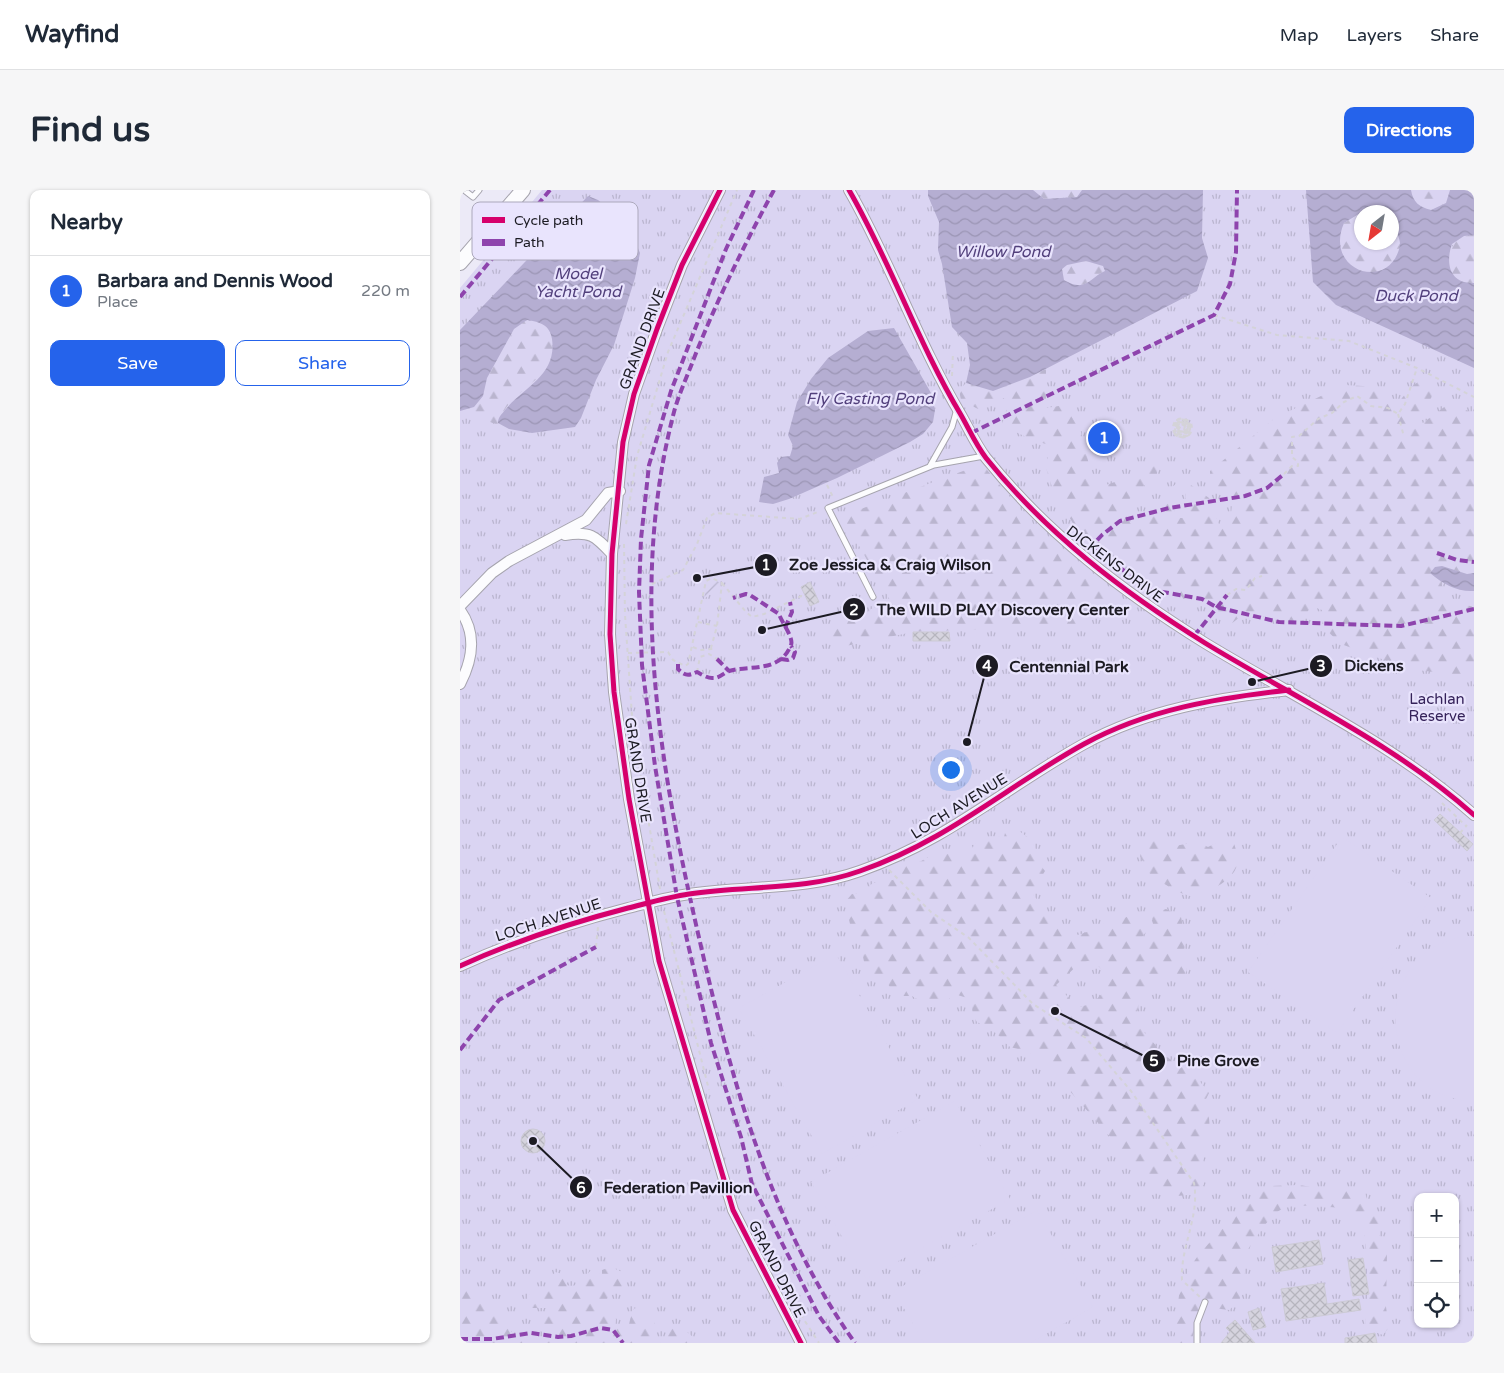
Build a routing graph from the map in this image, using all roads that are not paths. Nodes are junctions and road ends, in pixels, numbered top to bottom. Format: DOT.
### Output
graph roads {
  1 [pos="464,190"];
  2 [pos="479,190"];
  3 [pos="523,190"];
  4 [pos="720,190"];
  5 [pos="849,190"];
  6 [pos="513,202"];
  7 [pos="472,249"];
  8 [pos="460,263"];
  9 [pos="957,409"];
  10 [pos="985,456"];
  11 [pos="930,466"];
  12 [pos="620,491"];
  13 [pos="547,540"];
  14 [pos="612,554"];
  15 [pos="873,597"];
  16 [pos="460,606"];
  17 [pos="460,610"];
  18 [pos="460,684"];
  19 [pos="1289,690"];
  20 [pos="1472,818"];
  21 [pos="648,904"];
  22 [pos="460,966"];
  23 [pos="1205,1302"];
  24 [pos="801,1343"];
  25 [pos="1197,1343"];
  1 -- 2 [label="lane"];
  3 -- 6 [label="main road"];
  4 -- 12 [label="street, GRAND DRIVE"];
  5 -- 9 [label="street, DICKENS DRIVE"];
  7 -- 8 [label="main road"];
  9 -- 10 [label="street, DICKENS DRIVE"];
  9 -- 11 [label="lane"];
  10 -- 11 [label="lane"];
  10 -- 19 [label="street, DICKENS DRIVE"];
  11 -- 15 [label="lane"];
  12 -- 13 [label="street"];
  12 -- 14 [label="street, GRAND DRIVE"];
  13 -- 14 [label="street"];
  13 -- 16 [label="street"];
  14 -- 21 [label="street, GRAND DRIVE"];
  17 -- 18 [label="street"];
  19 -- 20 [label="street, DICKENS DRIVE"];
  19 -- 21 [label="street, LOCH AVENUE"];
  21 -- 22 [label="street, LOCH AVENUE"];
  21 -- 24 [label="street, GRAND DRIVE"];
  23 -- 25 [label="lane"];
}
